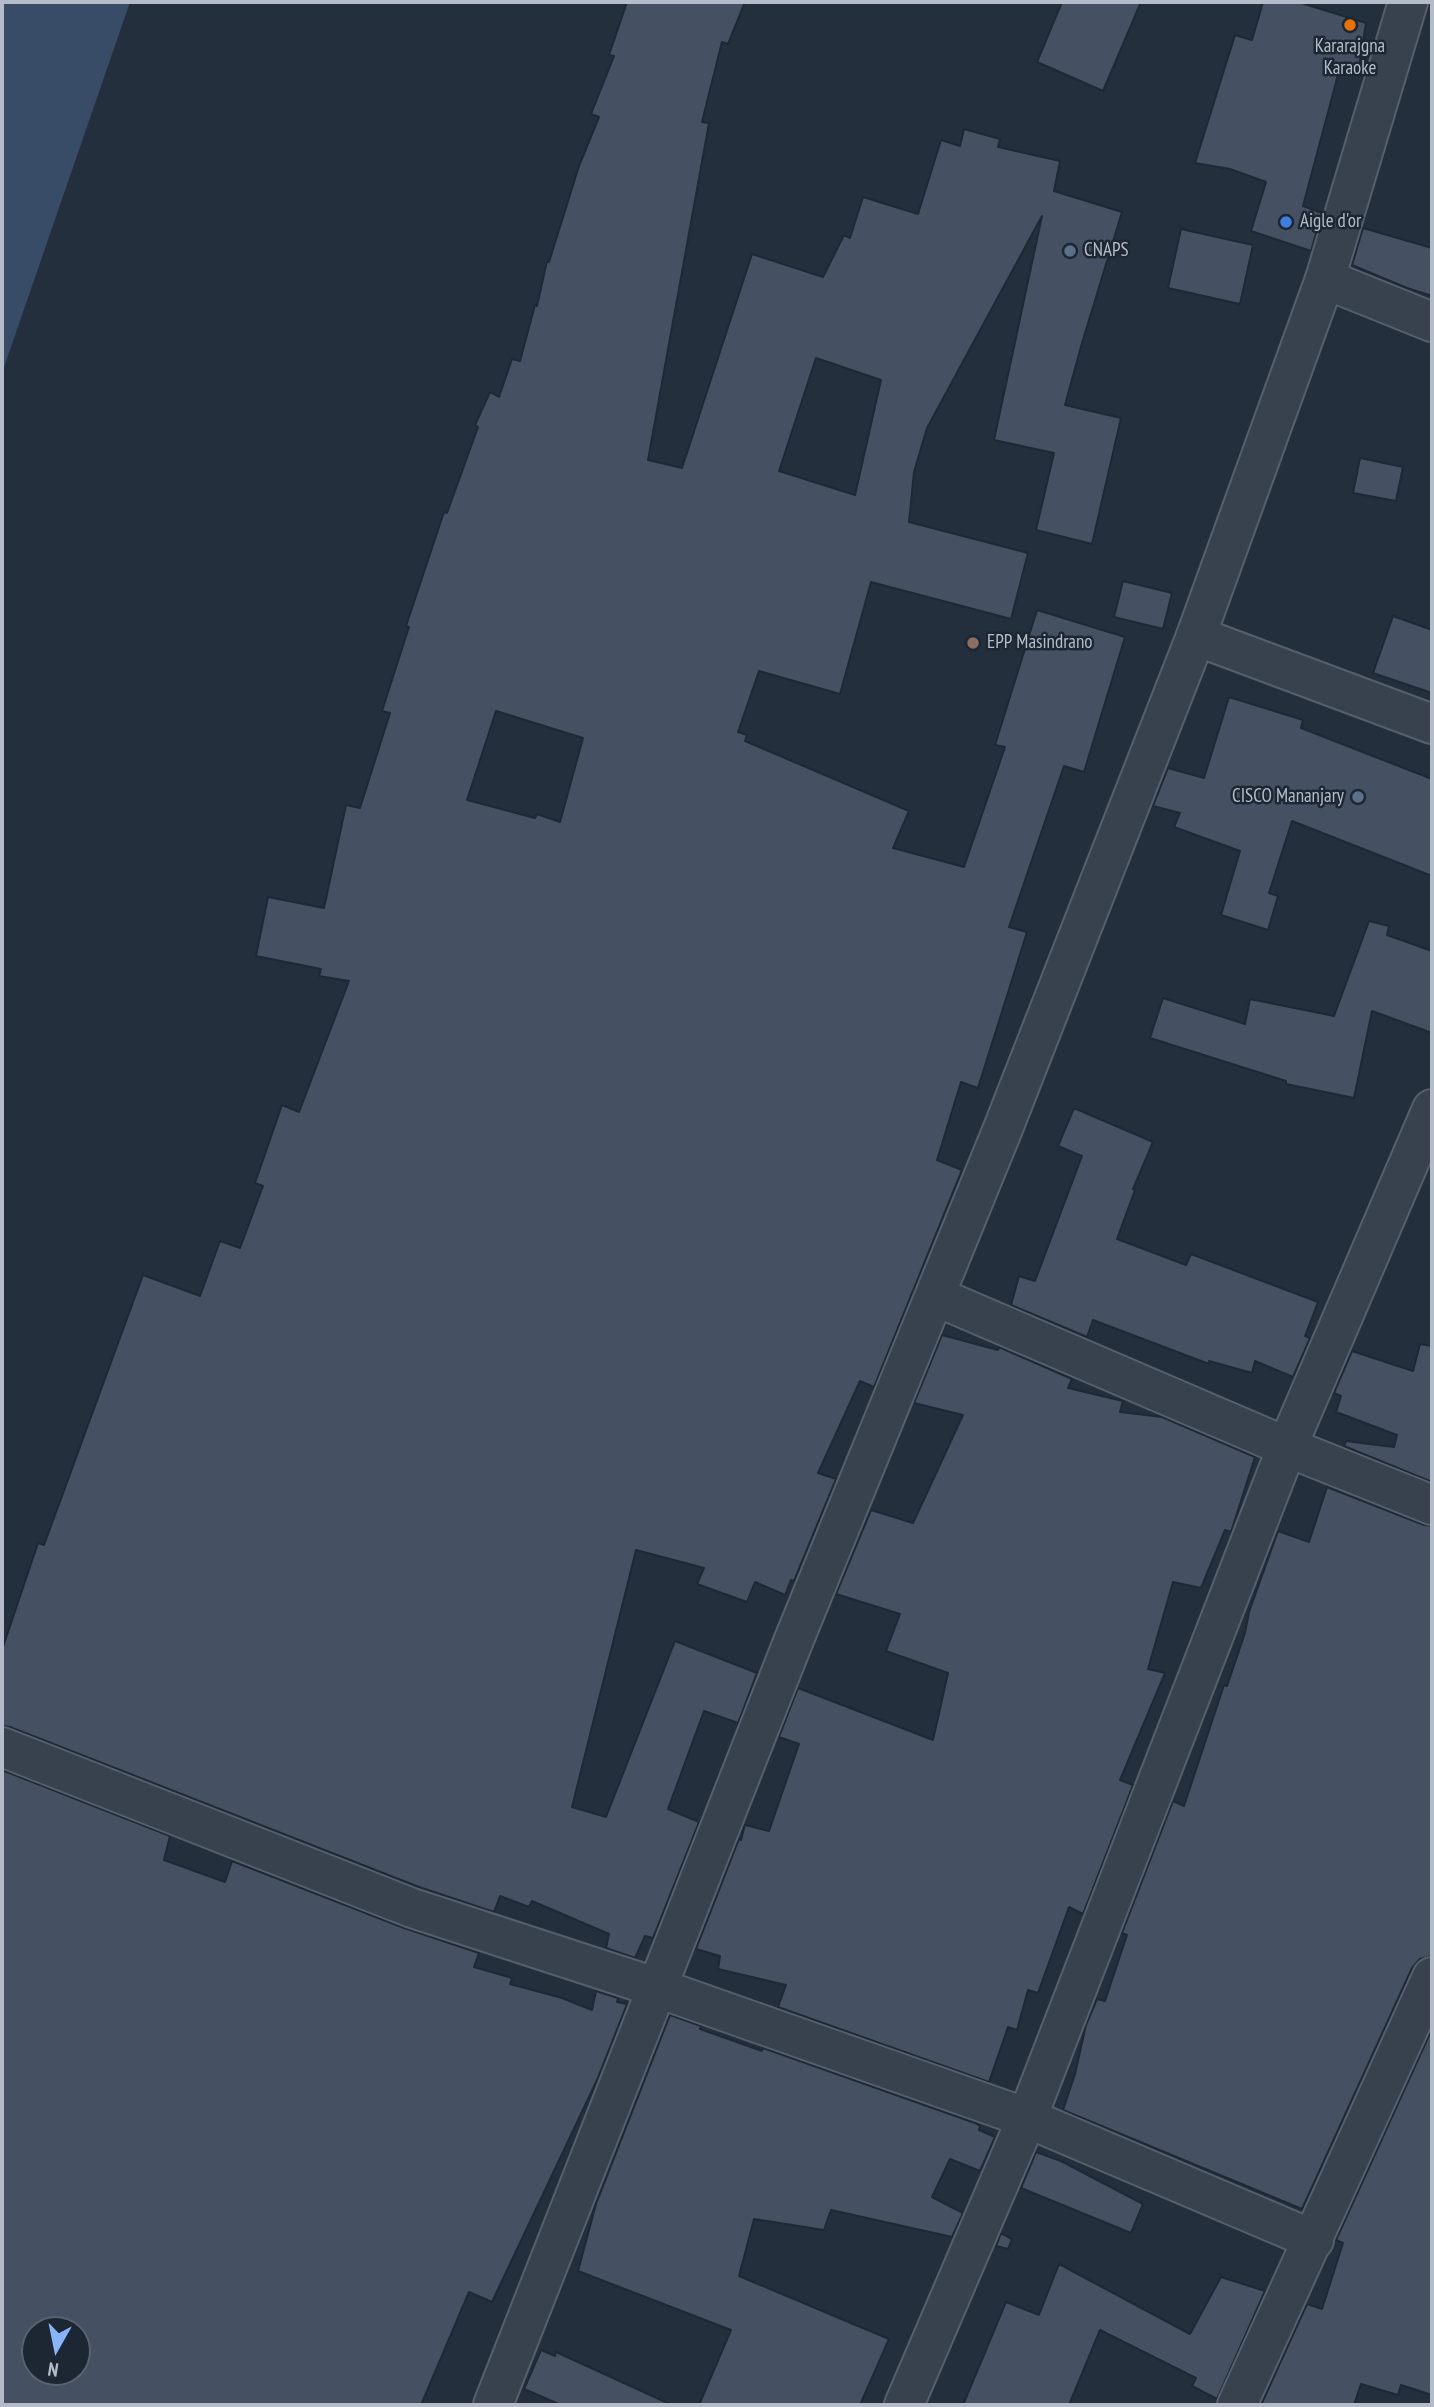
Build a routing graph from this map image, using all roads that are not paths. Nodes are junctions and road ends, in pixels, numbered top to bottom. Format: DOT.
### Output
graph roads {
  1 [pos="1408,2"];
  2 [pos="1325,279"];
  3 [pos="1432,322"];
  4 [pos="1196,636"];
  5 [pos="1432,724"];
  6 [pos="1432,1109"];
  7 [pos="935,1296"];
  8 [pos="1287,1447"];
  9 [pos="1432,1505"];
  10 [pos="2,1747"];
  11 [pos="1432,1977"];
  12 [pos="658,1987"];
  13 [pos="1027,2118"];
  14 [pos="1314,2240"];
  15 [pos="493,2405"];
  16 [pos="904,2405"];
  17 [pos="1237,2405"];
  1 -- 2 [label="street"];
  2 -- 3 [label="street"];
  2 -- 4 [label="street"];
  4 -- 5 [label="street"];
  4 -- 7 [label="street"];
  6 -- 8 [label="street"];
  7 -- 8 [label="street"];
  7 -- 12 [label="street"];
  8 -- 9 [label="street"];
  8 -- 13 [label="street"];
  10 -- 12 [label="street"];
  11 -- 14 [label="street"];
  12 -- 13 [label="street"];
  12 -- 15 [label="street"];
  13 -- 14 [label="street"];
  13 -- 16 [label="street"];
  14 -- 17 [label="street"];
}
